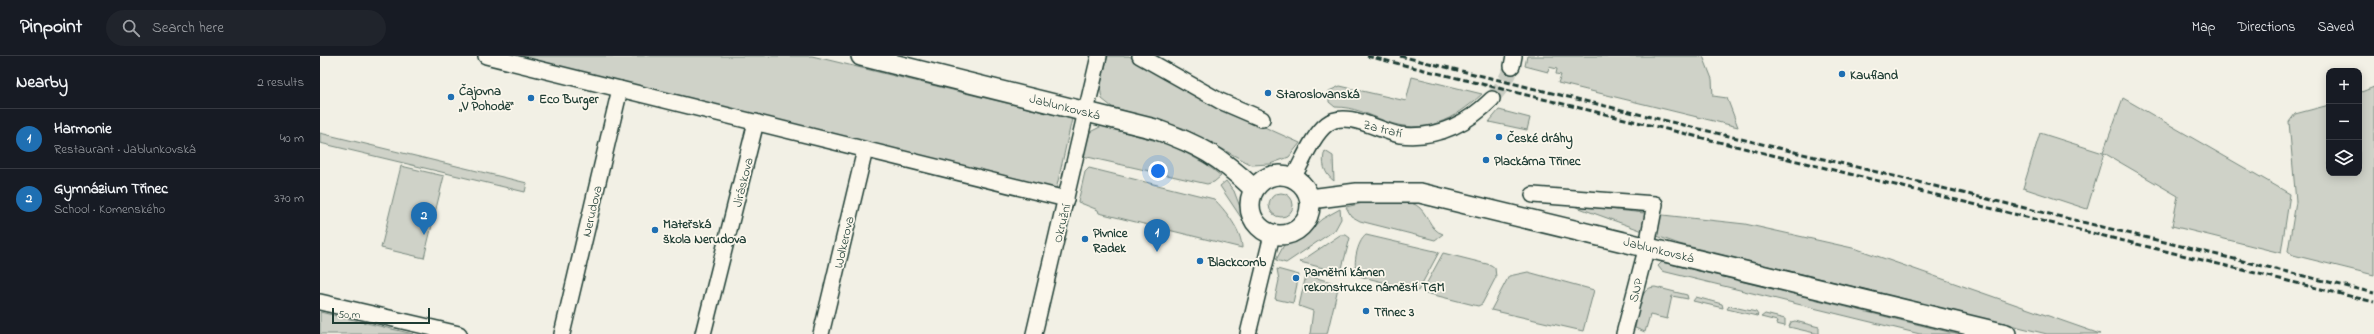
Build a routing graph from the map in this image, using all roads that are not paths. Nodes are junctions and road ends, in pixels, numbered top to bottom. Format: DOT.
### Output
graph roads {
  1 [pos="486,56"];
  2 [pos="860,56"];
  3 [pos="1099,56"];
  4 [pos="1140,56"];
  5 [pos="620,89"];
  6 [pos="1492,99"];
  7 [pos="1087,111"];
  8 [pos="1262,119"];
  9 [pos="756,122"];
  10 [pos="865,150"];
  11 [pos="1293,178"];
  12 [pos="1254,188"];
  13 [pos="1533,195"];
  14 [pos="1066,199"];
  15 [pos="1310,199"];
  16 [pos="1272,235"];
  17 [pos="1647,246"];
  18 [pos="320,302"];
  19 [pos="440,332"];
  20 [pos="459,334"];
  21 [pos="562,334"];
  22 [pos="703,334"];
  23 [pos="821,334"];
  24 [pos="1034,334"];
  25 [pos="1248,334"];
  26 [pos="1624,334"];
  27 [pos="2006,334"];
  1 -- 5 [label="street"];
  2 -- 7 [label="main road, Jablunkovská"];
  3 -- 7 [label="street, Okružní"];
  4 -- 8 [label="street"];
  5 -- 9 [label="street"];
  5 -- 21 [label="street, Nerudova"];
  6 -- 11 [label="street, Za tratí"];
  7 -- 12 [label="main road, Jablunkovská"];
  7 -- 14 [label="street, Okružní"];
  9 -- 10 [label="street"];
  9 -- 22 [label="street, Jiráskova"];
  10 -- 14 [label="street"];
  10 -- 23 [label="street, Wolkerova"];
  11 -- 12 [label="main road"];
  11 -- 15 [label="main road"];
  12 -- 16 [label="main road"];
  13 -- 17 [label="street, SNP"];
  14 -- 24 [label="street, Okružní"];
  15 -- 16 [label="main road"];
  15 -- 17 [label="main road, Jablunkovská"];
  16 -- 25 [label="street"];
  17 -- 26 [label="street, SNP"];
  17 -- 27 [label="main road, Jablunkovská"];
  18 -- 19 [label="street"];
  19 -- 20 [label="street"];
}
